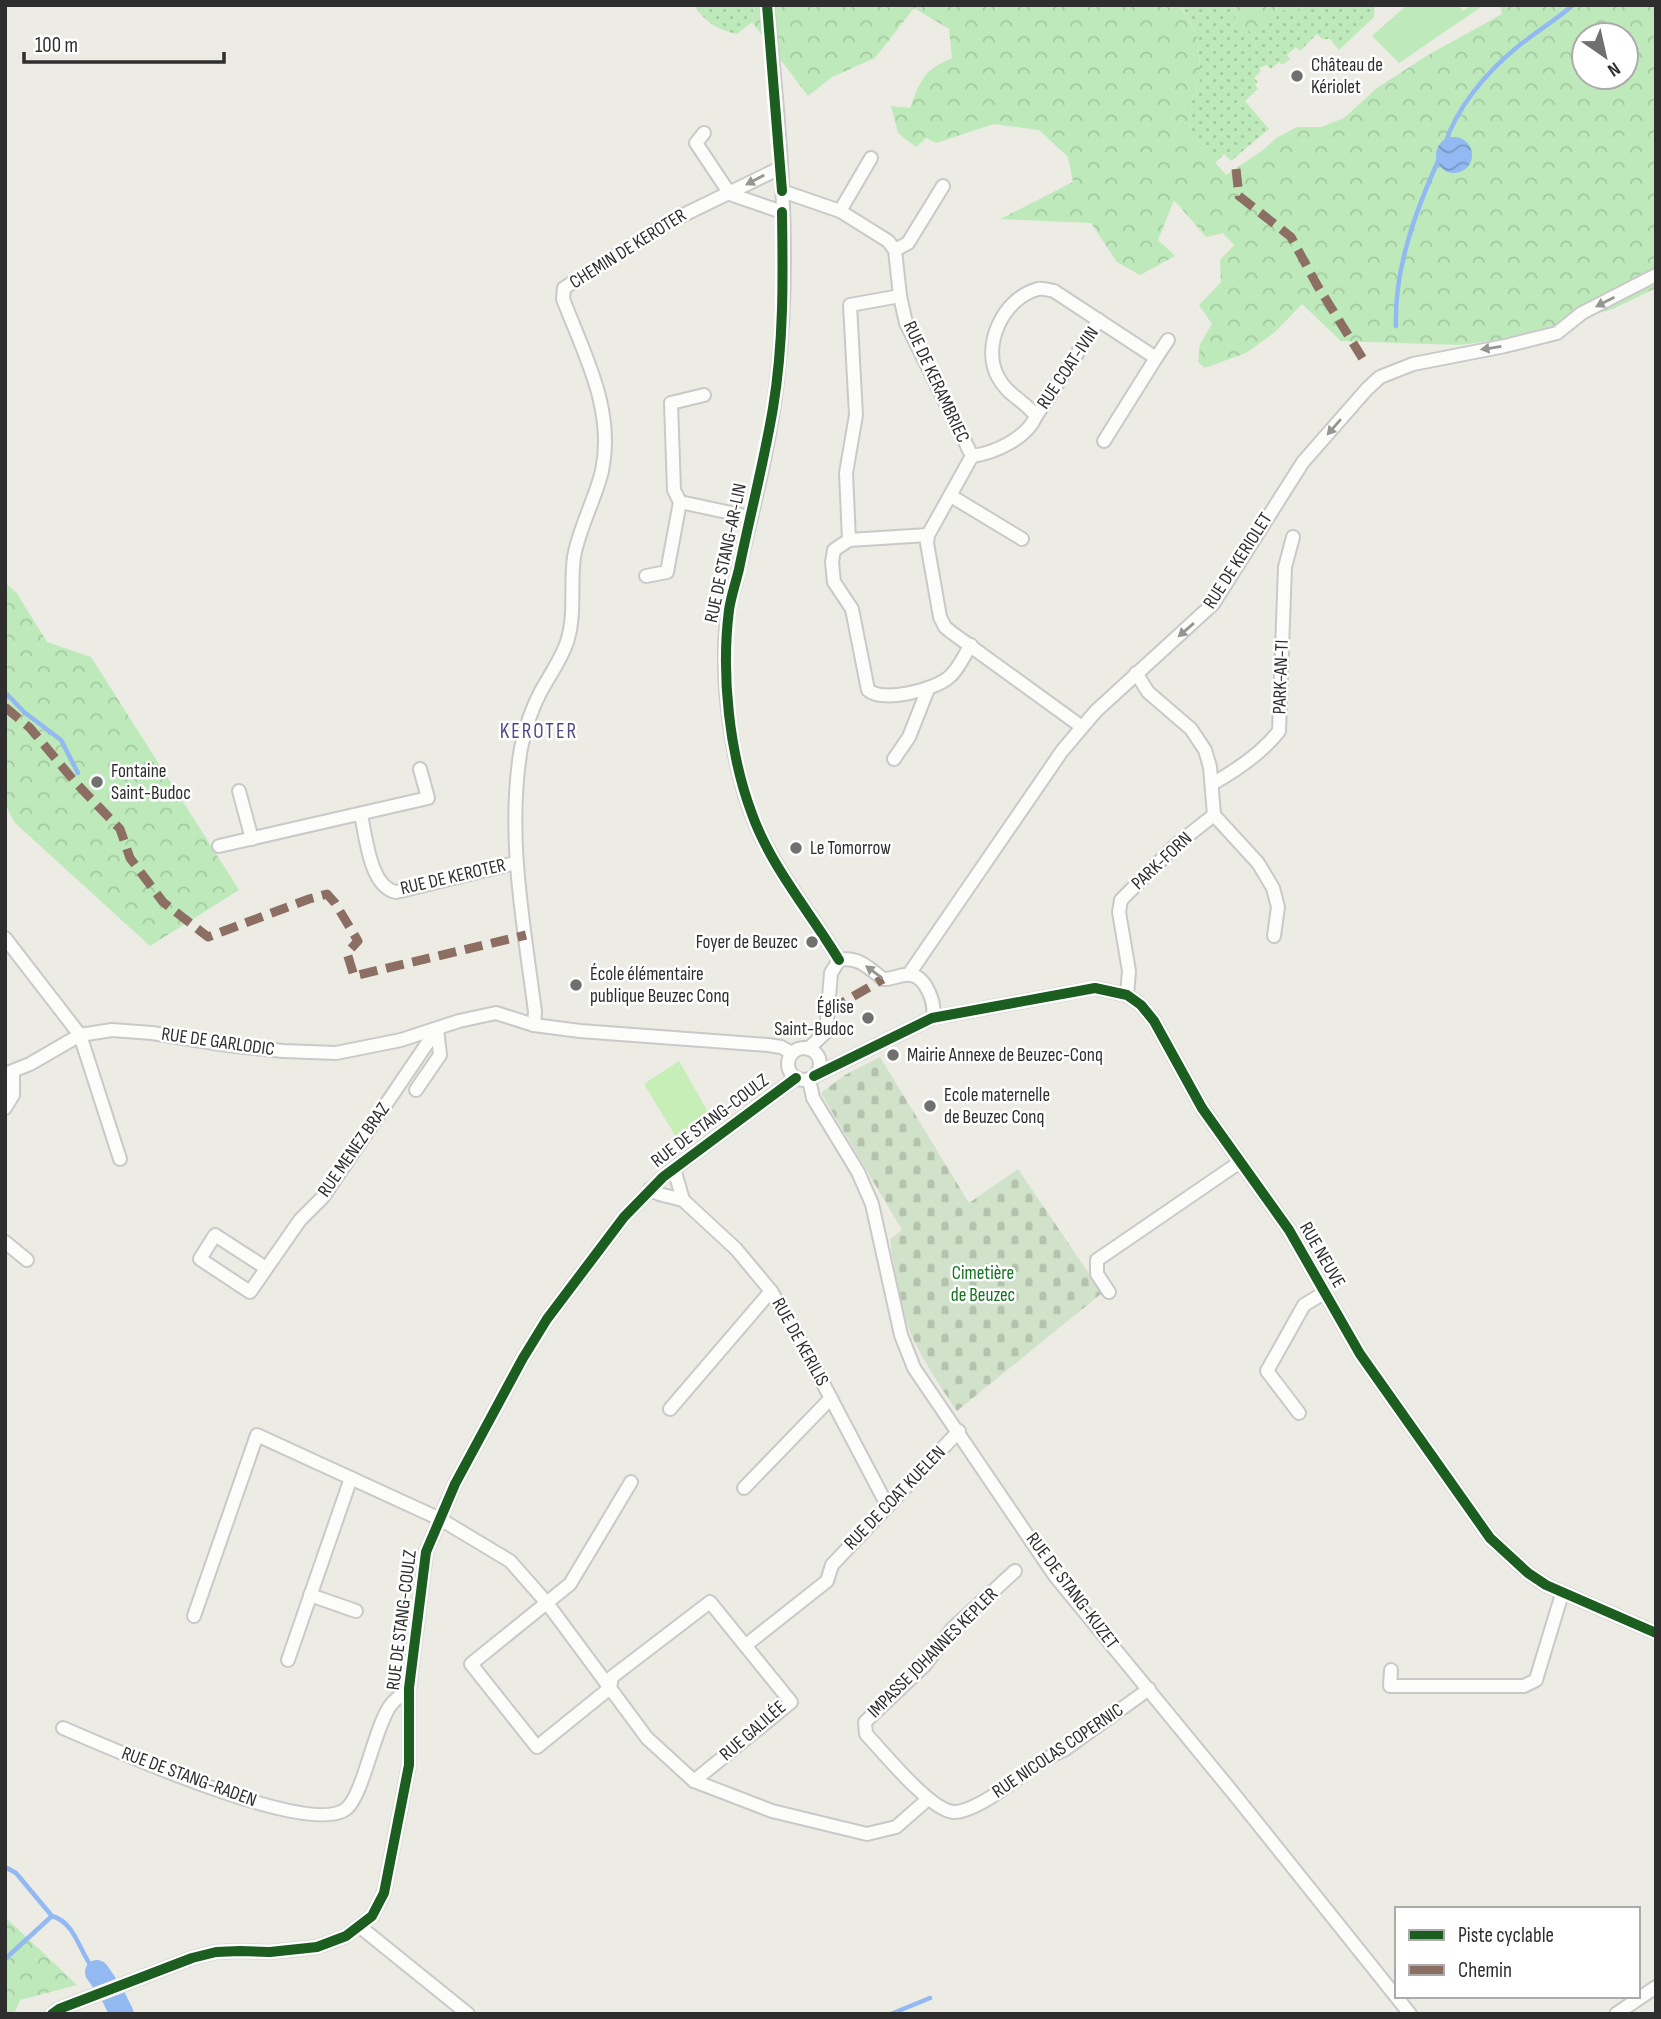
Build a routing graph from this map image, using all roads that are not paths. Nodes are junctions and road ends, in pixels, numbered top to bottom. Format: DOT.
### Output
graph roads {
  1 [pos="768,5"];
  2 [pos="704,133"];
  3 [pos="871,158"];
  4 [pos="780,168"];
  5 [pos="943,186"];
  6 [pos="782,191"];
  7 [pos="730,194"];
  8 [pos="782,212"];
  9 [pos="840,212"];
  10 [pos="895,250"];
  11 [pos="1656,275"];
  12 [pos="900,296"];
  13 [pos="1099,320"];
  14 [pos="1168,340"];
  15 [pos="1156,358"];
  16 [pos="704,395"];
  17 [pos="1036,416"];
  18 [pos="1104,441"];
  19 [pos="972,456"];
  20 [pos="951,496"];
  21 [pos="680,502"];
  22 [pos="750,517"];
  23 [pos="928,535"];
  24 [pos="1293,537"];
  25 [pos="1022,539"];
  26 [pos="849,540"];
  27 [pos="646,576"];
  28 [pos="573,611"];
  29 [pos="971,645"];
  30 [pos="1136,673"];
  31 [pos="928,689"];
  32 [pos="1082,727"];
  33 [pos="894,759"];
  34 [pos="420,769"];
  35 [pos="1212,784"];
  36 [pos="239,790"];
  37 [pos="361,815"];
  38 [pos="1214,815"];
  39 [pos="252,839"];
  40 [pos="219,846"];
  41 [pos="516,863"];
  42 [pos="1274,936"];
  43 [pos="5,938"];
  44 [pos="839,960"];
  45 [pos="909,974"];
  46 [pos="1127,995"];
  47 [pos="932,1018"];
  48 [pos="534,1025"];
  49 [pos="438,1029"];
  50 [pos="80,1035"];
  51 [pos="808,1049"];
  52 [pos="792,1053"];
  53 [pos="9,1072"];
  54 [pos="807,1078"];
  55 [pos="416,1090"];
  56 [pos="5,1108"];
  57 [pos="120,1159"];
  58 [pos="1240,1162"];
  59 [pos="674,1168"];
  60 [pos="650,1189"];
  61 [pos="683,1200"];
  62 [pos="5,1242"];
  63 [pos="27,1259"];
  64 [pos="266,1268"];
  65 [pos="771,1292"];
  66 [pos="1109,1292"];
  67 [pos="1324,1293"];
  68 [pos="831,1398"];
  69 [pos="670,1409"];
  70 [pos="1300,1413"];
  71 [pos="959,1431"];
  72 [pos="351,1478"];
  73 [pos="631,1482"];
  74 [pos="744,1488"];
  75 [pos="887,1505"];
  76 [pos="440,1518"];
  77 [pos="1015,1571"];
  78 [pos="1562,1594"];
  79 [pos="310,1595"];
  80 [pos="547,1603"];
  81 [pos="356,1611"];
  82 [pos="194,1616"];
  83 [pos="1656,1633"];
  84 [pos="746,1646"];
  85 [pos="288,1660"];
  86 [pos="1391,1670"];
  87 [pos="409,1688"];
  88 [pos="610,1688"];
  89 [pos="1149,1689"];
  90 [pos="62,1728"];
  91 [pos="694,1781"];
  92 [pos="928,1799"];
  93 [pos="359,1926"];
  94 [pos="1656,1986"];
  95 [pos="1395,1995"];
  96 [pos="1640,1997"];
  97 [pos="1397,1998"];
  98 [pos="1639,1998"];
  99 [pos="52,2014"];
  100 [pos="468,2014"];
  101 [pos="1410,2014"];
  102 [pos="1616,2014"];
  1 -- 4 [label="street, RUE DE STANG-AR-LIN"];
  2 -- 7 [label="street"];
  3 -- 9 [label="street"];
  4 -- 6 [label="street, RUE DE STANG-AR-LIN"];
  4 -- 7 [label="street, CHEMIN DE KEROTER, one-way"];
  5 -- 10 [label="street"];
  6 -- 8 [label="street, RUE DE STANG-AR-LIN"];
  6 -- 9 [label="street"];
  7 -- 8 [label="street"];
  7 -- 28 [label="street, CHEMIN DE KEROTER"];
  8 -- 22 [label="street, RUE DE STANG-AR-LIN"];
  9 -- 10 [label="street"];
  10 -- 12 [label="street, RUE DE KERAMBRIEC"];
  11 -- 30 [label="street, RUE DE KERIOLET, one-way"];
  12 -- 19 [label="street, RUE DE KERAMBRIEC"];
  12 -- 26 [label="street"];
  13 -- 15 [label="street, RUE COAT-IVIN"];
  13 -- 17 [label="street, RUE COAT-IVIN"];
  13 -- 17 [label="street, RUE COAT-IVIN"];
  14 -- 15 [label="street"];
  15 -- 18 [label="street"];
  16 -- 21 [label="street"];
  17 -- 19 [label="street, RUE COAT-IVIN"];
  19 -- 20 [label="street, RUE DE KERAMBRIEC"];
  20 -- 23 [label="street, RUE DE KERAMBRIEC"];
  20 -- 25 [label="street"];
  21 -- 22 [label="street"];
  21 -- 27 [label="street"];
  22 -- 44 [label="street, RUE DE STANG-AR-LIN"];
  23 -- 26 [label="street"];
  23 -- 29 [label="street"];
  24 -- 35 [label="street, PARK-AN-TI"];
  26 -- 31 [label="street"];
  28 -- 41 [label="street, RUE DE KEROTER"];
  29 -- 31 [label="street"];
  29 -- 32 [label="street"];
  30 -- 32 [label="street, RUE DE KERIOLET"];
  30 -- 35 [label="street"];
  31 -- 33 [label="street"];
  32 -- 45 [label="street, RUE DE KERIOLET"];
  34 -- 37 [label="street"];
  35 -- 38 [label="street"];
  36 -- 39 [label="street"];
  37 -- 39 [label="street"];
  37 -- 41 [label="street, RUE DE KEROTER"];
  38 -- 42 [label="street"];
  38 -- 46 [label="street, PARK-FORN"];
  39 -- 40 [label="street"];
  41 -- 48 [label="street, RUE DE KEROTER"];
  43 -- 50 [label="street"];
  45 -- 44 [label="street, one-way"];
  44 -- 51 [label="street"];
  45 -- 47 [label="street"];
  46 -- 47 [label="street"];
  46 -- 58 [label="street, RUE NEUVE"];
  47 -- 54 [label="street, RUE DE STANG-COULZ"];
  48 -- 49 [label="street, RUE DE GARLODIC"];
  48 -- 52 [label="street, RUE DE GARLODIC"];
  49 -- 50 [label="street, RUE DE GARLODIC"];
  49 -- 55 [label="street"];
  49 -- 64 [label="street, RUE MENEZ BRAZ"];
  50 -- 53 [label="street, RUE DE GARLODIC"];
  50 -- 57 [label="street"];
  51 -- 52 [label="street"];
  51 -- 54 [label="street"];
  52 -- 54 [label="street"];
  53 -- 56 [label="street"];
  54 -- 59 [label="street, RUE DE STANG-COULZ"];
  54 -- 71 [label="street, RUE DE STANG-KUZET"];
  58 -- 66 [label="street"];
  58 -- 67 [label="street, RUE NEUVE"];
  59 -- 60 [label="street, RUE DE STANG-COULZ"];
  59 -- 61 [label="street"];
  60 -- 61 [label="street, RUE DE KERILIS"];
  60 -- 76 [label="street, RUE DE STANG-COULZ"];
  61 -- 65 [label="street, RUE DE KERILIS"];
  62 -- 63 [label="street"];
  64 -- 64 [label="street, RUE MENEZ BRAZ"];
  65 -- 68 [label="street, RUE DE KERILIS"];
  65 -- 69 [label="street"];
  67 -- 70 [label="street"];
  67 -- 78 [label="street, RUE NEUVE"];
  68 -- 74 [label="street"];
  68 -- 75 [label="street, RUE DE KERILIS"];
  71 -- 75 [label="street, RUE DE COAT KUELEN"];
  71 -- 89 [label="street, RUE DE STANG-KUZET"];
  72 -- 76 [label="street"];
  72 -- 79 [label="street"];
  72 -- 82 [label="street"];
  73 -- 80 [label="street"];
  75 -- 84 [label="street, RUE DE COAT KUELEN"];
  76 -- 80 [label="street"];
  76 -- 87 [label="street, RUE DE STANG-COULZ"];
  77 -- 92 [label="street, IMPASSE JOHANNES KEPLER"];
  78 -- 83 [label="street, RUE NEUVE"];
  78 -- 86 [label="street"];
  79 -- 81 [label="street"];
  79 -- 85 [label="street"];
  80 -- 88 [label="street"];
  80 -- 88 [label="street"];
  84 -- 88 [label="street, RUE GALILÉE"];
  84 -- 91 [label="street, RUE GALILÉE"];
  87 -- 90 [label="street, RUE DE STANG-RADEN"];
  87 -- 93 [label="street, RUE DE STANG-COULZ"];
  88 -- 91 [label="street"];
  89 -- 92 [label="street, RUE NICOLAS COPERNIC"];
  89 -- 95 [label="street, RUE DE STANG-KUZET"];
  91 -- 92 [label="street"];
  93 -- 99 [label="street, RUE DE STANG-COULZ"];
  93 -- 100 [label="street"];
  94 -- 96 [label="street"];
  97 -- 101 [label="street, RUE DE STANG-KUZET"];
  98 -- 102 [label="street"];
}
